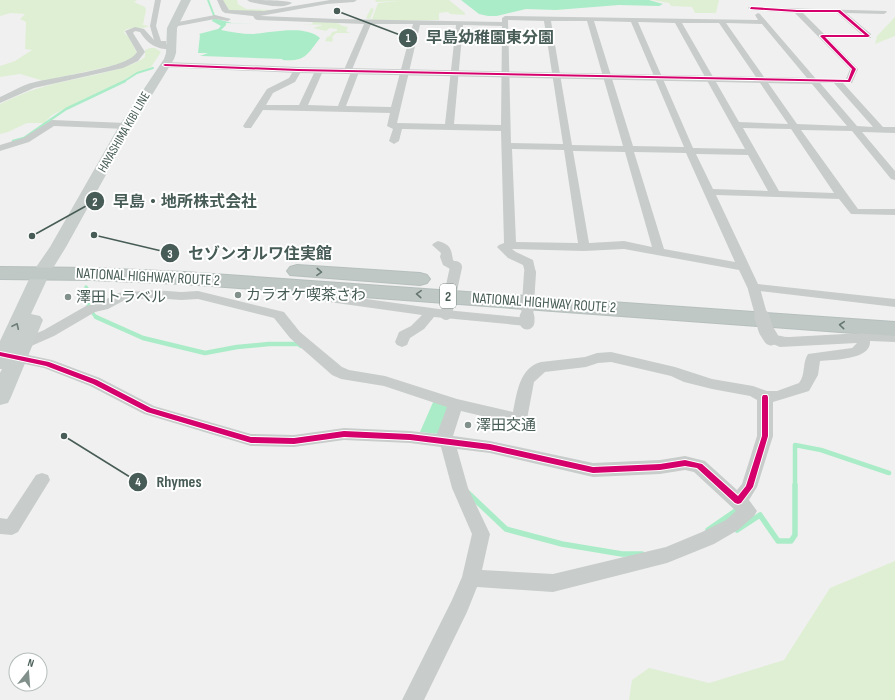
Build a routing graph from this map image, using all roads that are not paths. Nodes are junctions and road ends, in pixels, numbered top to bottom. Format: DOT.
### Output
graph roads {
  1 [pos="158,0"];
  2 [pos="186,0"];
  3 [pos="220,0"];
  4 [pos="250,0"];
  5 [pos="302,0"];
  6 [pos="354,0"];
  7 [pos="325,1"];
  8 [pos="797,11"];
  9 [pos="839,11"];
  10 [pos="884,12"];
  11 [pos="256,14"];
  12 [pos="547,18"];
  13 [pos="228,19"];
  14 [pos="590,19"];
  15 [pos="634,20"];
  16 [pos="677,20"];
  17 [pos="721,21"];
  18 [pos="368,22"];
  19 [pos="417,22"];
  20 [pos="764,22"];
  21 [pos="460,23"];
  22 [pos="504,24"];
  23 [pos="173,25"];
  24 [pos="822,36"];
  25 [pos="172,46"];
  26 [pos="165,65"];
  27 [pos="298,70"];
  28 [pos="319,71"];
  29 [pos="351,72"];
  30 [pos="405,73"];
  31 [pos="454,74"];
  32 [pos="505,74"];
  33 [pos="556,76"];
  34 [pos="607,77"];
  35 [pos="658,78"];
  36 [pos="710,79"];
  37 [pos="762,80"];
  38 [pos="813,81"];
  39 [pos="836,81"];
  40 [pos="0,100"];
  41 [pos="260,107"];
  42 [pos="302,108"];
  43 [pos="341,109"];
  44 [pos="395,110"];
  45 [pos="736,125"];
  46 [pos="126,126"];
  47 [pos="248,126"];
  48 [pos="398,126"];
  49 [pos="449,127"];
  50 [pos="795,127"];
  51 [pos="506,128"];
  52 [pos="853,128"];
  53 [pos="890,130"];
  54 [pos="394,141"];
  55 [pos="507,146"];
  56 [pos="0,148"];
  57 [pos="568,148"];
  58 [pos="629,149"];
  59 [pos="690,150"];
  60 [pos="751,152"];
  61 [pos="894,174"];
  62 [pos="709,192"];
  63 [pos="776,195"];
  64 [pos="842,196"];
  65 [pos="895,212"];
  66 [pos="438,245"];
  67 [pos="510,245"];
  68 [pos="584,247"];
  69 [pos="659,251"];
  70 [pos="0,261"];
  71 [pos="744,267"];
  72 [pos="48,268"];
  73 [pos="0,273"];
  74 [pos="313,287"];
  75 [pos="754,288"];
  76 [pos="895,303"];
  77 [pos="431,312"];
  78 [pos="446,314"];
  79 [pos="895,316"];
  80 [pos="895,329"];
  81 [pos="895,337"];
  82 [pos="863,338"];
  83 [pos="402,342"];
  84 [pos="9,354"];
  85 [pos="0,397"];
  86 [pos="765,397"];
  87 [pos="456,404"];
  88 [pos="442,440"];
  89 [pos="42,480"];
  90 [pos="738,501"];
  91 [pos="0,526"];
  92 [pos="471,577"];
  93 [pos="413,700"];
  1 -- 25 [label="street"];
  2 -- 23 [label="main road, HAYASHIMA KIBI LINE"];
  3 -- 11 [label="street"];
  4 -- 5 [label="street"];
  6 -- 7 [label="street"];
  7 -- 11 [label="street"];
  8 -- 9 [label="street"];
  8 -- 20 [label="street"];
  8 -- 24 [label="street"];
  9 -- 10 [label="street"];
  9 -- 24 [label="street"];
  11 -- 18 [label="street"];
  12 -- 14 [label="street"];
  12 -- 22 [label="street"];
  12 -- 33 [label="street"];
  13 -- 23 [label="street"];
  14 -- 15 [label="street"];
  14 -- 34 [label="street"];
  15 -- 16 [label="street"];
  15 -- 35 [label="street"];
  16 -- 17 [label="street"];
  16 -- 36 [label="street"];
  17 -- 20 [label="street"];
  17 -- 37 [label="street"];
  18 -- 19 [label="street"];
  18 -- 29 [label="street"];
  19 -- 21 [label="street"];
  19 -- 30 [label="street"];
  20 -- 38 [label="street"];
  21 -- 22 [label="street"];
  21 -- 31 [label="street"];
  22 -- 32 [label="street"];
  23 -- 25 [label="main road, HAYASHIMA KIBI LINE"];
  24 -- 39 [label="street"];
  25 -- 26 [label="main road, HAYASHIMA KIBI LINE"];
  25 -- 40 [label="street"];
  26 -- 27 [label="street"];
  26 -- 46 [label="main road, HAYASHIMA KIBI LINE"];
  27 -- 28 [label="street"];
  27 -- 41 [label="street"];
  28 -- 29 [label="street"];
  28 -- 42 [label="street"];
  29 -- 30 [label="street"];
  29 -- 43 [label="street"];
  30 -- 31 [label="street"];
  30 -- 44 [label="street"];
  31 -- 32 [label="street"];
  31 -- 49 [label="street"];
  32 -- 33 [label="street"];
  32 -- 51 [label="street"];
  33 -- 34 [label="street"];
  33 -- 57 [label="street"];
  34 -- 35 [label="street"];
  34 -- 58 [label="street"];
  35 -- 36 [label="street"];
  35 -- 59 [label="street"];
  36 -- 37 [label="street"];
  36 -- 45 [label="street"];
  37 -- 38 [label="street"];
  37 -- 50 [label="street"];
  38 -- 39 [label="street"];
  38 -- 52 [label="street"];
  39 -- 53 [label="street"];
  41 -- 42 [label="street"];
  41 -- 47 [label="street"];
  42 -- 43 [label="street"];
  43 -- 44 [label="street"];
  44 -- 48 [label="street"];
  45 -- 50 [label="street"];
  45 -- 60 [label="street"];
  46 -- 56 [label="street"];
  46 -- 72 [label="main road, HAYASHIMA KIBI LINE"];
  48 -- 49 [label="street"];
  48 -- 54 [label="street"];
  49 -- 51 [label="street"];
  50 -- 52 [label="street"];
  50 -- 64 [label="street"];
  51 -- 55 [label="street"];
  52 -- 53 [label="street"];
  52 -- 61 [label="street"];
  55 -- 57 [label="street"];
  55 -- 67 [label="street"];
  57 -- 58 [label="street"];
  57 -- 68 [label="street"];
  58 -- 59 [label="street"];
  58 -- 69 [label="street"];
  59 -- 60 [label="street"];
  59 -- 62 [label="street"];
  60 -- 63 [label="street"];
  62 -- 63 [label="street"];
  62 -- 71 [label="street"];
  63 -- 64 [label="street"];
  64 -- 65 [label="street"];
  66 -- 78 [label="street, bridge"];
  67 -- 68 [label="street"];
  67 -- 78 [label="street, bridge"];
  68 -- 69 [label="street"];
  69 -- 71 [label="street"];
  70 -- 72 [label="highway, NATIONAL HIGHWAY ROUTE 2 / 2"];
  71 -- 75 [label="street"];
  72 -- 73 [label="highway, NATIONAL HIGHWAY ROUTE 2 / 2"];
  72 -- 74 [label="highway, NATIONAL HIGHWAY ROUTE 2 / 2"];
  72 -- 79 [label="highway, NATIONAL HIGHWAY ROUTE 2 / 2, one-way"];
  72 -- 84 [label="main road, HAYASHIMA KIBI LINE"];
  74 -- 77 [label="street"];
  80 -- 74 [label="highway, NATIONAL HIGHWAY ROUTE 2 / 2, one-way"];
  75 -- 76 [label="street"];
  75 -- 82 [label="street, bridge"];
  77 -- 78 [label="street"];
  77 -- 83 [label="street"];
  81 -- 82 [label="street"];
  82 -- 86 [label="street"];
  84 -- 85 [label="main road, HAYASHIMA KIBI LINE"];
  84 -- 87 [label="street"];
  84 -- 88 [label="street"];
  86 -- 87 [label="street"];
  86 -- 90 [label="street"];
  87 -- 88 [label="street"];
  88 -- 90 [label="street"];
  88 -- 92 [label="street"];
  89 -- 91 [label="street"];
  90 -- 92 [label="street"];
  92 -- 93 [label="street"];
}
